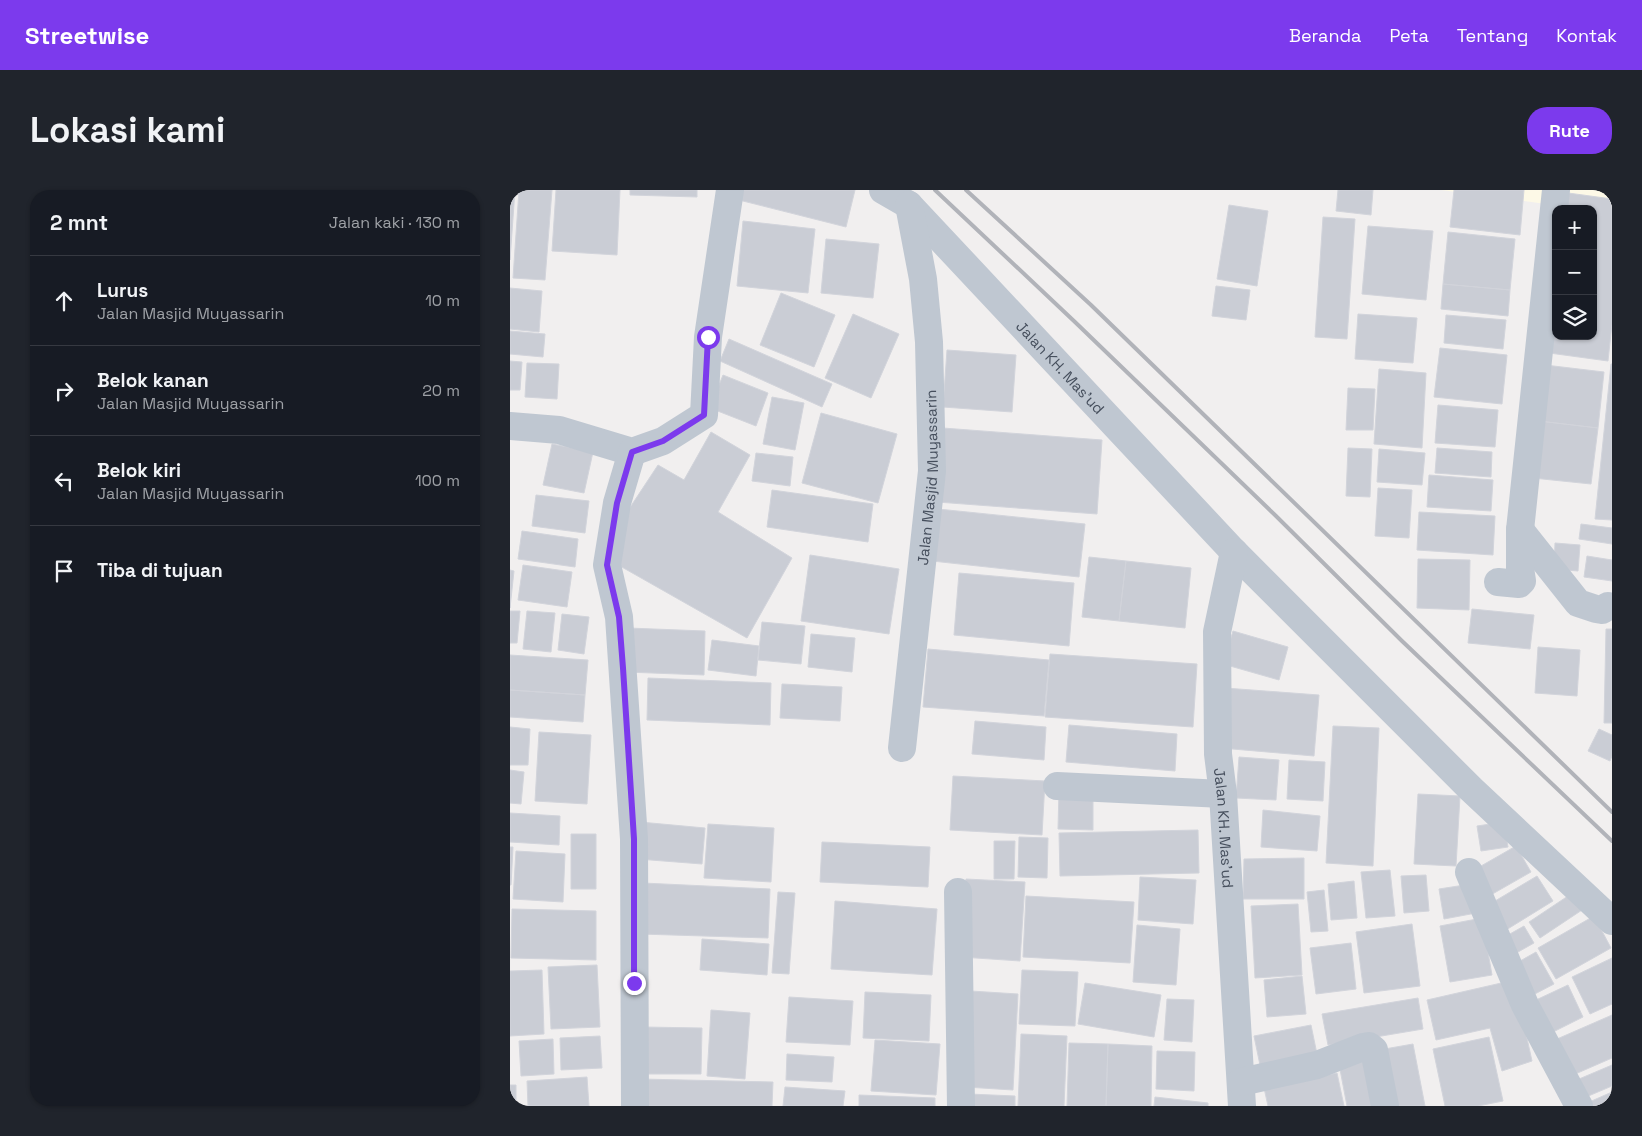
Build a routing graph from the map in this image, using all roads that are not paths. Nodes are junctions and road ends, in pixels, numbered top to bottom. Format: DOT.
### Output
graph roads {
  1 [pos="730,190"];
  2 [pos="884,190"];
  3 [pos="1556,190"];
  4 [pos="909,205"];
  5 [pos="510,426"];
  6 [pos="632,452"];
  7 [pos="1520,530"];
  8 [pos="1234,552"];
  9 [pos="1498,582"];
  10 [pos="1608,606"];
  11 [pos="902,748"];
  12 [pos="1057,786"];
  13 [pos="1223,794"];
  14 [pos="1469,872"];
  15 [pos="958,892"];
  16 [pos="1612,921"];
  17 [pos="1242,1094"];
  18 [pos="635,1106"];
  19 [pos="961,1106"];
  20 [pos="1385,1106"];
  21 [pos="1580,1106"];
  1 -- 6 [label="street"];
  2 -- 4 [label="street, Jalan KH. Mas'ud"];
  3 -- 7 [label="street"];
  4 -- 8 [label="street, Jalan KH. Mas'ud"];
  4 -- 11 [label="street, Jalan Masjid Muyassarin"];
  5 -- 6 [label="street"];
  6 -- 18 [label="street"];
  7 -- 9 [label="street"];
  7 -- 10 [label="street"];
  8 -- 13 [label="street, Jalan KH. Mas'ud"];
  8 -- 16 [label="street, Jalan KH. Mas'ud"];
  12 -- 13 [label="street"];
  13 -- 17 [label="street, Jalan KH. Mas'ud"];
  14 -- 21 [label="street"];
  15 -- 19 [label="street"];
  17 -- 20 [label="street"];
}
